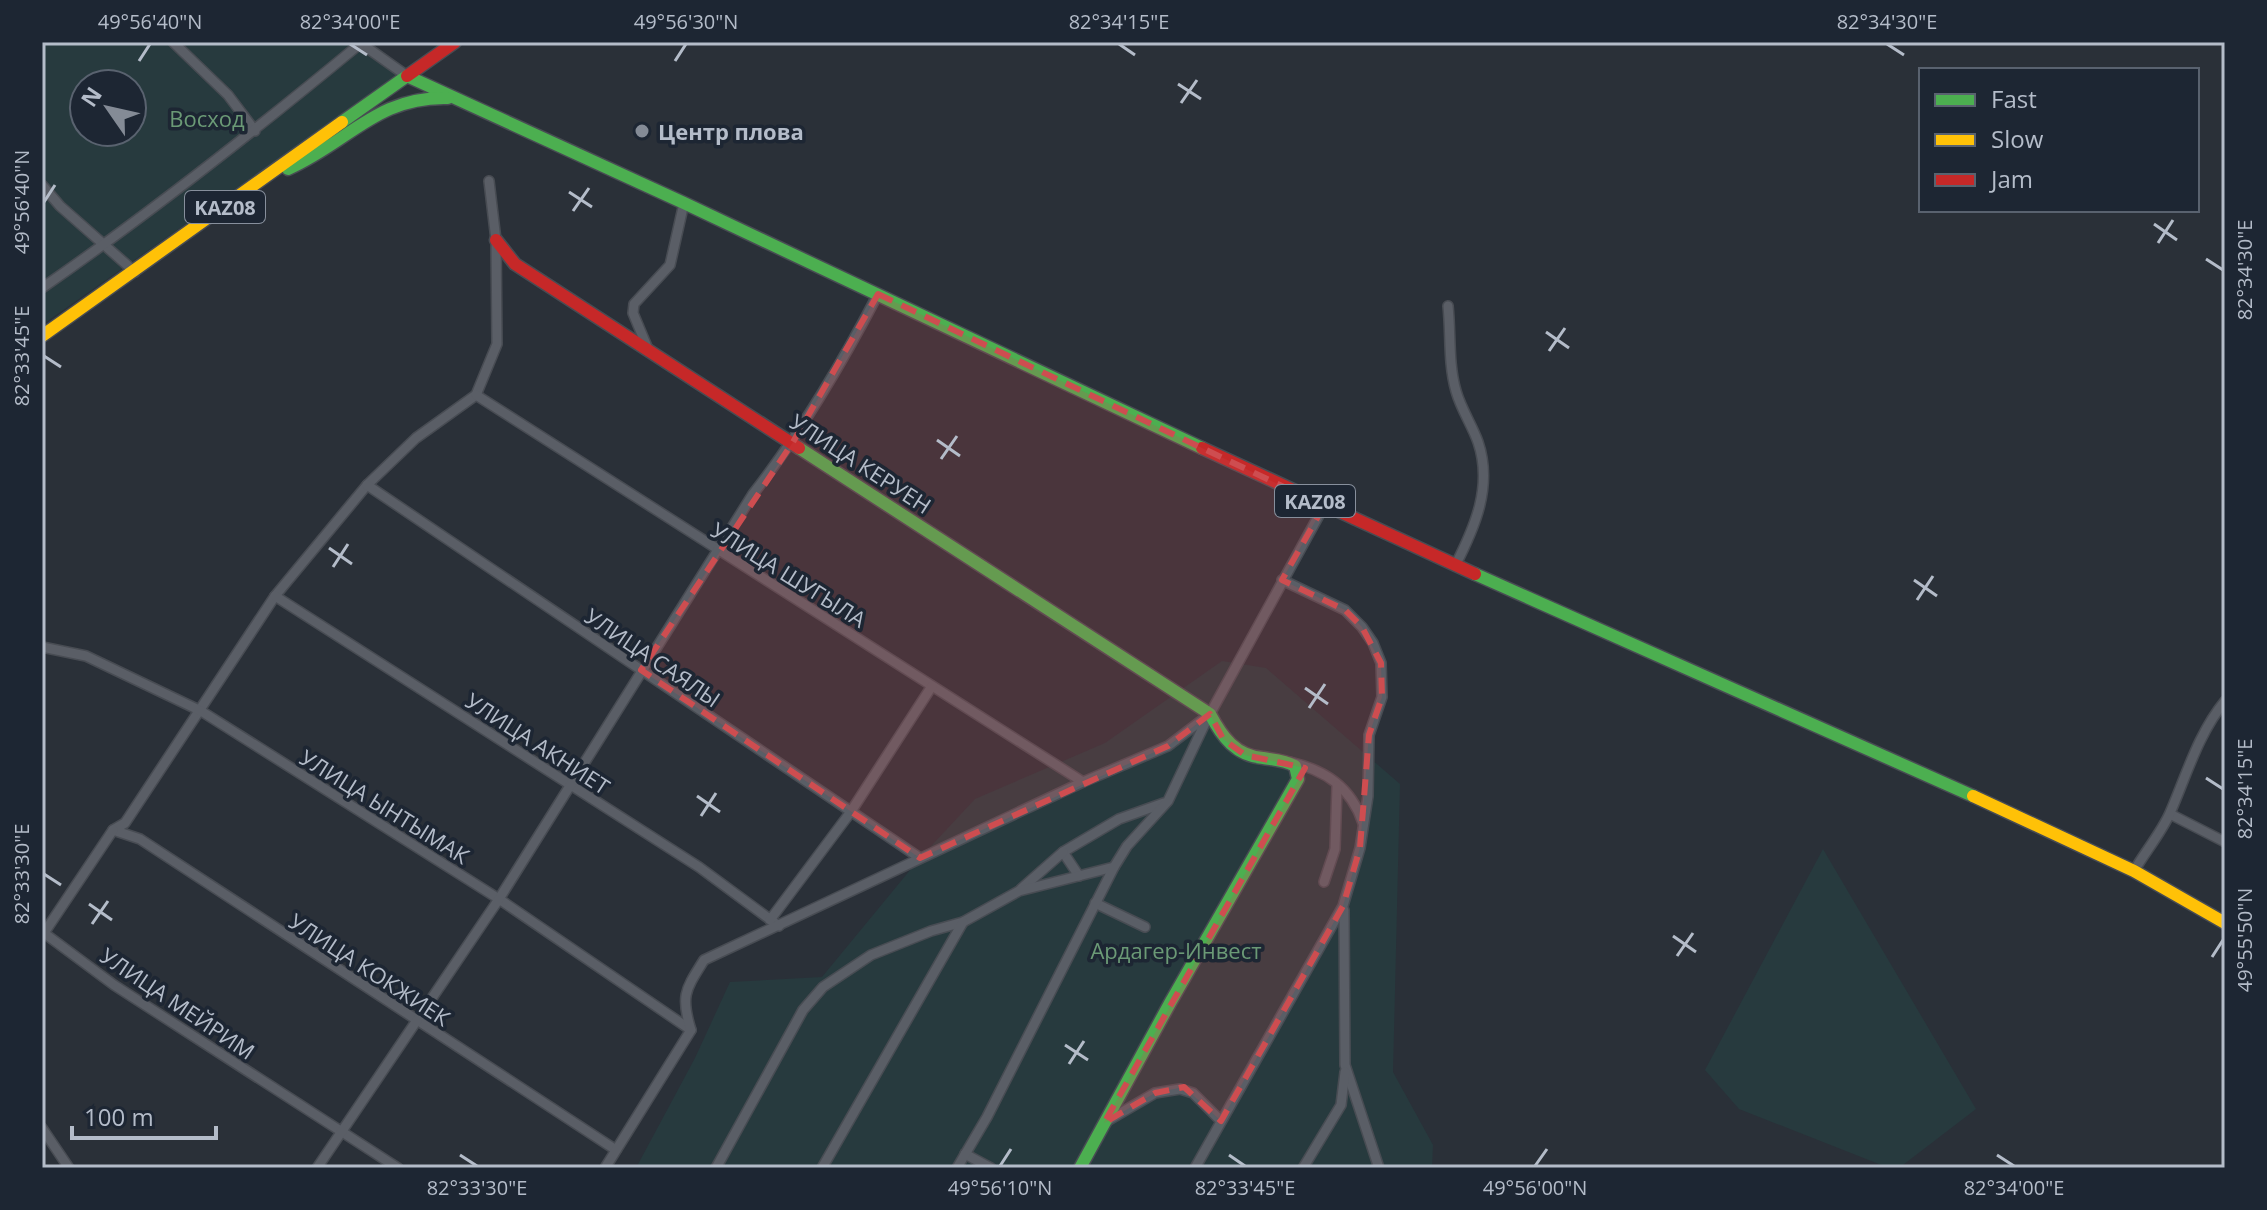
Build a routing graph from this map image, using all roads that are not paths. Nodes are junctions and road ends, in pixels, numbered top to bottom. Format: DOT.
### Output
graph roads {
  1 [pos="173,42"];
  2 [pos="455,42"];
  3 [pos="360,43"];
  4 [pos="407,76"];
  5 [pos="466,101"];
  6 [pos="255,131"];
  7 [pos="271,174"];
  8 [pos="489,181"];
  9 [pos="42,185"];
  10 [pos="684,203"];
  11 [pos="496,240"];
  12 [pos="105,245"];
  13 [pos="135,272"];
  14 [pos="42,288"];
  15 [pos="878,294"];
  16 [pos="1448,306"];
  17 [pos="42,336"];
  18 [pos="648,349"];
  19 [pos="476,395"];
  20 [pos="793,442"];
  21 [pos="367,485"];
  22 [pos="1324,506"];
  23 [pos="718,550"];
  24 [pos="1455,566"];
  25 [pos="1282,580"];
  26 [pos="275,596"];
  27 [pos="42,647"];
  28 [pos="641,670"];
  29 [pos="932,686"];
  30 [pos="2225,701"];
  31 [pos="201,711"];
  32 [pos="1210,714"];
  33 [pos="1290,762"];
  34 [pos="1083,782"];
  35 [pos="569,785"];
  36 [pos="1337,786"];
  37 [pos="1168,801"];
  38 [pos="850,813"];
  39 [pos="2170,814"];
  40 [pos="1364,826"];
  41 [pos="113,830"];
  42 [pos="2225,842"];
  43 [pos="1063,852"];
  44 [pos="920,858"];
  45 [pos="1114,867"];
  46 [pos="2134,871"];
  47 [pos="1079,876"];
  48 [pos="1324,882"];
  49 [pos="1019,891"];
  50 [pos="499,899"];
  51 [pos="1095,903"];
  52 [pos="1343,906"];
  53 [pos="770,920"];
  54 [pos="963,922"];
  55 [pos="2225,923"];
  56 [pos="779,926"];
  57 [pos="1145,927"];
  58 [pos="417,1021"];
  59 [pos="691,1030"];
  60 [pos="1345,1069"];
  61 [pos="1221,1121"];
  62 [pos="1104,1123"];
  63 [pos="42,1128"];
  64 [pos="341,1132"];
  65 [pos="616,1150"];
  66 [pos="965,1154"];
  67 [pos="69,1168"];
  68 [pos="317,1168"];
  69 [pos="398,1168"];
  70 [pos="605,1168"];
  71 [pos="716,1168"];
  72 [pos="822,1168"];
  73 [pos="957,1168"];
  74 [pos="991,1168"];
  75 [pos="1080,1168"];
  76 [pos="1195,1168"];
  77 [pos="1303,1168"];
  78 [pos="1379,1168"];
  1 -- 6 [label="street"];
  2 -- 4 [label="main road"];
  3 -- 4 [label="street"];
  3 -- 6 [label="street"];
  4 -- 5 [label="main road, KAZ08"];
  4 -- 7 [label="main road, KAZ08"];
  5 -- 7 [label="main road"];
  5 -- 10 [label="main road, KAZ08"];
  6 -- 12 [label="street"];
  7 -- 13 [label="main road, KAZ08"];
  8 -- 11 [label="street"];
  9 -- 12 [label="street"];
  10 -- 15 [label="main road, KAZ08"];
  10 -- 18 [label="street"];
  11 -- 18 [label="main road, УЛИЦА КЕРУЕН"];
  11 -- 19 [label="street"];
  12 -- 13 [label="street"];
  12 -- 14 [label="street"];
  13 -- 17 [label="main road, KAZ08"];
  15 -- 20 [label="street"];
  15 -- 22 [label="main road, KAZ08"];
  16 -- 24 [label="street"];
  18 -- 20 [label="main road, УЛИЦА КЕРУЕН"];
  19 -- 21 [label="street"];
  19 -- 23 [label="street, УЛИЦА ШУГЫЛА"];
  20 -- 23 [label="street"];
  20 -- 32 [label="main road, УЛИЦА КЕРУЕН"];
  21 -- 26 [label="street"];
  21 -- 28 [label="street, УЛИЦА САЯЛЫ"];
  22 -- 24 [label="main road, KAZ08"];
  22 -- 25 [label="street"];
  23 -- 28 [label="street"];
  23 -- 29 [label="street, УЛИЦА ШУГЫЛА"];
  24 -- 46 [label="main road, KAZ08"];
  25 -- 32 [label="street"];
  25 -- 40 [label="street"];
  26 -- 31 [label="street"];
  26 -- 35 [label="street, УЛИЦА АКНИЕТ"];
  27 -- 31 [label="street, УЛИЦА ЫНТЫМАК"];
  28 -- 35 [label="street"];
  28 -- 38 [label="street, УЛИЦА САЯЛЫ"];
  29 -- 34 [label="street, УЛИЦА ШУГЫЛА"];
  29 -- 38 [label="street"];
  30 -- 39 [label="street"];
  31 -- 41 [label="street"];
  31 -- 50 [label="street, УЛИЦА ЫНТЫМАК"];
  32 -- 33 [label="main road"];
  32 -- 34 [label="street"];
  32 -- 37 [label="street"];
  33 -- 36 [label="street"];
  33 -- 62 [label="main road"];
  34 -- 44 [label="street"];
  35 -- 50 [label="street"];
  35 -- 53 [label="street, УЛИЦА АКНИЕТ"];
  36 -- 40 [label="street"];
  36 -- 48 [label="street"];
  37 -- 43 [label="street"];
  37 -- 45 [label="street"];
  38 -- 44 [label="street, УЛИЦА САЯЛЫ"];
  38 -- 53 [label="street"];
  39 -- 42 [label="street"];
  39 -- 46 [label="street"];
  40 -- 52 [label="street"];
  41 -- 58 [label="street, УЛИЦА КОКЖИЕК"];
  41 -- 64 [label="street, УЛИЦА МЕЙРИМ"];
  43 -- 47 [label="street"];
  43 -- 49 [label="street"];
  44 -- 56 [label="street"];
  45 -- 47 [label="street"];
  45 -- 51 [label="street"];
  46 -- 55 [label="main road, KAZ08"];
  47 -- 49 [label="street"];
  49 -- 54 [label="street"];
  50 -- 58 [label="street"];
  50 -- 59 [label="street, УЛИЦА ЫНТЫМАК"];
  51 -- 57 [label="street"];
  51 -- 66 [label="street"];
  52 -- 60 [label="street"];
  52 -- 61 [label="street"];
  53 -- 56 [label="street, УЛИЦА АКНИЕТ"];
  54 -- 71 [label="street"];
  54 -- 72 [label="street"];
  56 -- 59 [label="street"];
  58 -- 64 [label="street"];
  58 -- 65 [label="street, УЛИЦА КОКЖИЕК"];
  59 -- 65 [label="street"];
  60 -- 77 [label="street"];
  60 -- 78 [label="street"];
  61 -- 62 [label="street"];
  61 -- 76 [label="street"];
  62 -- 75 [label="main road"];
  63 -- 67 [label="street"];
  64 -- 68 [label="street"];
  64 -- 69 [label="street, УЛИЦА МЕЙРИМ"];
  65 -- 70 [label="street"];
  66 -- 73 [label="street"];
  66 -- 74 [label="street"];
}
